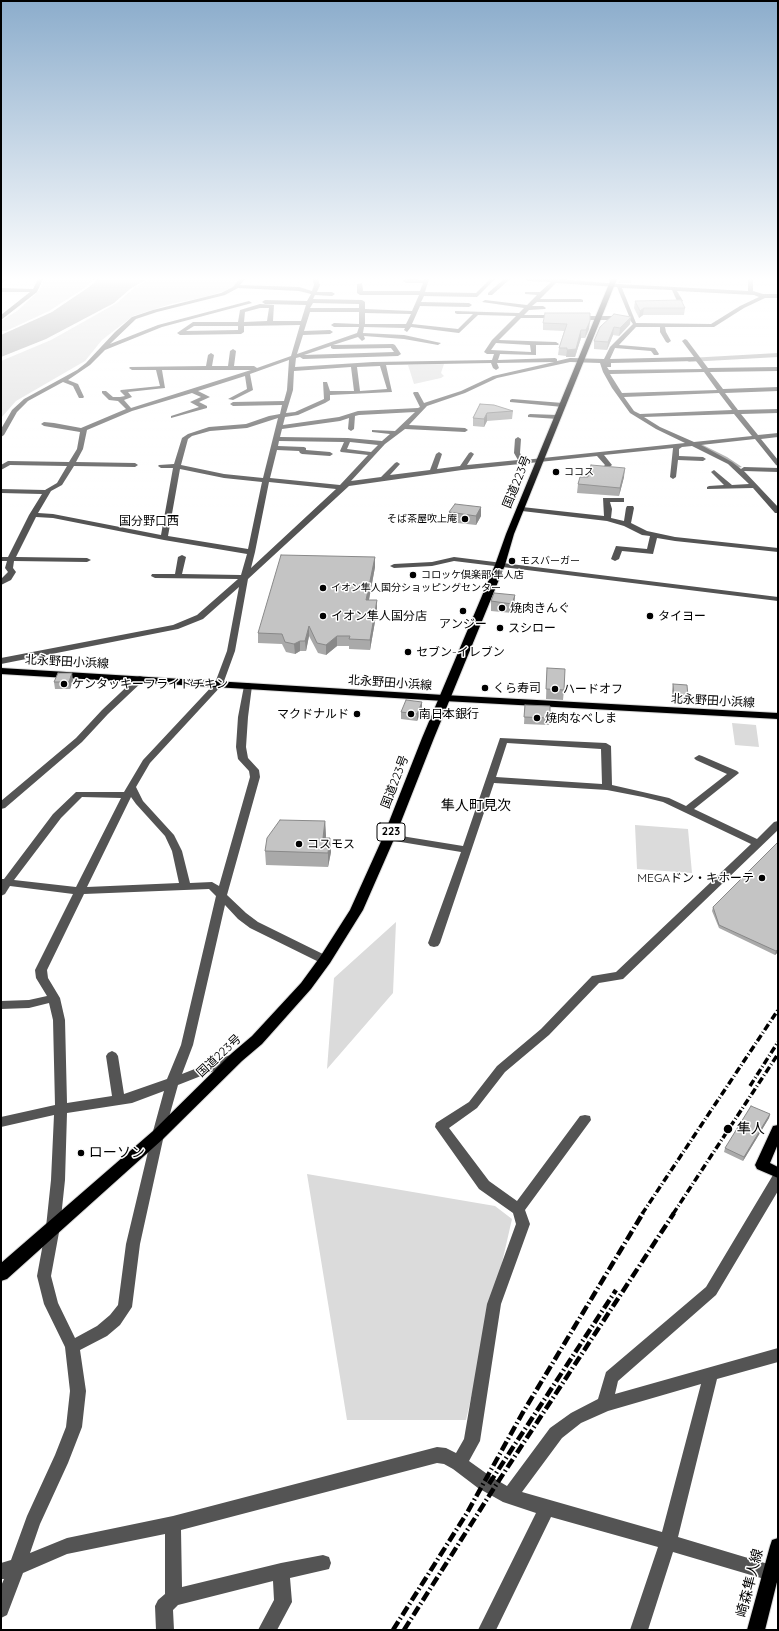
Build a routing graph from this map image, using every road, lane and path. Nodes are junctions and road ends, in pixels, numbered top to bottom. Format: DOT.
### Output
graph roads {
  1 [pos="96,355"];
  2 [pos="211,355"];
  3 [pos="232,355"];
  4 [pos="299,355"];
  5 [pos="382,355"];
  6 [pos="497,355"];
  7 [pos="579,355"];
  8 [pos="609,355"];
  9 [pos="687,355"];
  10 [pos="369,356"];
  11 [pos="293,357"];
  12 [pos="696,357"];
  13 [pos="576,360"];
  14 [pos="605,361"];
  15 [pos="494,362"];
  16 [pos="373,364"];
  17 [pos="383,364"];
  18 [pos="354,366"];
  19 [pos="190,367"];
  20 [pos="231,367"];
  21 [pos="132,368"];
  22 [pos="260,368"];
  23 [pos="211,369"];
  24 [pos="290,369"];
  25 [pos="778,369"];
  26 [pos="159,370"];
  27 [pos="707,371"];
  28 [pos="609,372"];
  29 [pos="247,373"];
  30 [pos="191,374"];
  31 [pos="500,376"];
  32 [pos="63,380"];
  33 [pos="325,383"];
  34 [pos="778,389"];
  35 [pos="193,391"];
  36 [pos="722,391"];
  37 [pos="104,392"];
  38 [pos="357,393"];
  39 [pos="416,393"];
  40 [pos="327,394"];
  41 [pos="623,395"];
  42 [pos="81,397"];
  43 [pos="120,399"];
  44 [pos="512,401"];
  45 [pos="286,403"];
  46 [pos="563,405"];
  47 [pos="422,409"];
  48 [pos="130,410"];
  49 [pos="778,411"];
  50 [pos="736,412"];
  51 [pos="283,415"];
  52 [pos="642,415"];
  53 [pos="352,416"];
  54 [pos="530,416"];
  55 [pos="173,417"];
  56 [pos="558,417"];
  57 [pos="44,424"];
  58 [pos="279,427"];
  59 [pos="404,427"];
  60 [pos="351,429"];
  61 [pos="465,430"];
  62 [pos="84,431"];
  63 [pos="374,431"];
  64 [pos="398,433"];
  65 [pos="1,435"];
  66 [pos="778,435"];
  67 [pos="754,437"];
  68 [pos="276,439"];
  69 [pos="518,439"];
  70 [pos="348,440"];
  71 [pos="383,443"];
  72 [pos="694,443"];
  73 [pos="681,444"];
  74 [pos="274,448"];
  75 [pos="598,453"];
  76 [pos="330,454"];
  77 [pos="373,454"];
  78 [pos="439,454"];
  79 [pos="470,454"];
  80 [pos="675,458"];
  81 [pos="703,458"];
  82 [pos="541,459"];
  83 [pos="522,462"];
  84 [pos="72,464"];
  85 [pos="134,464"];
  86 [pos="396,464"];
  87 [pos="778,464"];
  88 [pos="161,466"];
  89 [pos="177,466"];
  90 [pos="1,467"];
  91 [pos="462,468"];
  92 [pos="744,469"];
  93 [pos="778,470"];
  94 [pos="602,471"];
  95 [pos="433,472"];
  96 [pos="714,472"];
  97 [pos="673,477"];
  98 [pos="267,479"];
  99 [pos="383,479"];
  100 [pos="754,486"];
  101 [pos="342,487"];
  102 [pos="730,487"];
  103 [pos="709,488"];
  104 [pos="1,491"];
  105 [pos="47,492"];
  106 [pos="775,497"];
  107 [pos="621,500"];
  108 [pos="778,503"];
  109 [pos="630,508"];
  110 [pos="522,509"];
  111 [pos="778,511"];
  112 [pos="33,515"];
  113 [pos="607,519"];
  114 [pos="627,524"];
  115 [pos="654,535"];
  116 [pos="164,538"];
  117 [pos="778,550"];
  118 [pos="251,552"];
  119 [pos="182,557"];
  120 [pos="1,559"];
  121 [pos="11,559"];
  122 [pos="615,559"];
  123 [pos="87,560"];
  124 [pos="500,565"];
  125 [pos="394,566"];
  126 [pos="155,576"];
  127 [pos="178,576"];
  128 [pos="244,578"];
  129 [pos="1,583"];
  130 [pos="778,599"];
  131 [pos="1,661"];
  132 [pos="1,671"];
  133 [pos="140,679"];
  134 [pos="219,684"];
  135 [pos="248,686"];
  136 [pos="444,698"];
  137 [pos="778,716"];
  138 [pos="699,758"];
  139 [pos="490,780"];
  140 [pos="607,787"];
  141 [pos="129,791"];
  142 [pos="1,806"];
  143 [pos="687,810"];
  144 [pos="778,824"];
  145 [pos="389,837"];
  146 [pos="757,843"];
  147 [pos="467,850"];
  148 [pos="3,885"];
  149 [pos="185,886"];
  150 [pos="79,891"];
  151 [pos="222,895"];
  152 [pos="434,943"];
  153 [pos="325,960"];
  154 [pos="54,998"];
  155 [pos="1,1004"];
  156 [pos="112,1056"];
  157 [pos="237,1057"];
  158 [pos="172,1083"];
  159 [pos="119,1100"];
  160 [pos="61,1109"];
  161 [pos="585,1120"];
  162 [pos="1,1122"];
  163 [pos="778,1130"];
  164 [pos="158,1135"];
  165 [pos="778,1174"];
  166 [pos="778,1179"];
  167 [pos="518,1209"];
  168 [pos="53,1227"];
  169 [pos="1,1274"];
  170 [pos="72,1347"];
  171 [pos="778,1356"];
  172 [pos="711,1374"];
  173 [pos="605,1404"];
  174 [pos="459,1463"];
  175 [pos="509,1496"];
  176 [pos="547,1508"];
  177 [pos="173,1524"];
  178 [pos="668,1542"];
  179 [pos="778,1546"];
  180 [pos="323,1563"];
  181 [pos="9,1569"];
  182 [pos="282,1571"];
  183 [pos="775,1574"];
  184 [pos="174,1598"];
  185 [pos="1,1609"];
  186 [pos="165,1630"];
  187 [pos="266,1630"];
  188 [pos="487,1630"];
  189 [pos="639,1630"];
  190 [pos="756,1630"];
  1 -- 32 [label="street"];
  2 -- 23 [label="street"];
  3 -- 20 [label="street"];
  4 -- 11 [label="street"];
  5 -- 10 [label="street"];
  6 -- 15 [label="street"];
  7 -- 13 [label="highway, 国道223号 / 223"];
  8 -- 14 [label="street"];
  9 -- 12 [label="street"];
  10 -- 11 [label="street"];
  10 -- 16 [label="street"];
  11 -- 22 [label="street"];
  11 -- 24 [label="street"];
  12 -- 14 [label="street"];
  12 -- 27 [label="street"];
  13 -- 14 [label="street"];
  13 -- 15 [label="street"];
  13 -- 31 [label="street"];
  13 -- 46 [label="highway, 国道223号 / 223"];
  14 -- 28 [label="street"];
  15 -- 17 [label="street"];
  15 -- 31 [label="street"];
  16 -- 17 [label="street"];
  16 -- 18 [label="street"];
  17 -- 38 [label="street"];
  18 -- 24 [label="street"];
  18 -- 38 [label="street"];
  19 -- 21 [label="street"];
  19 -- 23 [label="street"];
  19 -- 30 [label="street"];
  20 -- 22 [label="street"];
  20 -- 23 [label="street"];
  22 -- 29 [label="street"];
  24 -- 45 [label="street"];
  25 -- 27 [label="street"];
  26 -- 43 [label="street"];
  27 -- 28 [label="street"];
  27 -- 36 [label="street"];
  28 -- 41 [label="street"];
  28 -- 72 [label="street"];
  29 -- 35 [label="street"];
  29 -- 45 [label="street"];
  31 -- 47 [label="street"];
  32 -- 42 [label="street"];
  32 -- 65 [label="street"];
  33 -- 40 [label="street"];
  34 -- 36 [label="street"];
  35 -- 48 [label="street"];
  35 -- 55 [label="street"];
  36 -- 41 [label="street"];
  36 -- 50 [label="street"];
  37 -- 43 [label="street"];
  38 -- 40 [label="street"];
  39 -- 47 [label="street"];
  40 -- 51 [label="street"];
  41 -- 52 [label="street"];
  43 -- 48 [label="street"];
  44 -- 46 [label="street"];
  45 -- 51 [label="street"];
  46 -- 56 [label="highway, 国道223号 / 223"];
  47 -- 53 [label="street"];
  47 -- 59 [label="street"];
  48 -- 62 [label="street"];
  49 -- 50 [label="street"];
  50 -- 52 [label="street"];
  50 -- 67 [label="street"];
  51 -- 58 [label="street"];
  51 -- 89 [label="street"];
  52 -- 72 [label="street"];
  53 -- 58 [label="street"];
  53 -- 60 [label="street"];
  54 -- 56 [label="street"];
  56 -- 82 [label="highway, 国道223号 / 223"];
  57 -- 62 [label="street"];
  58 -- 68 [label="street"];
  59 -- 61 [label="street"];
  59 -- 64 [label="street"];
  62 -- 84 [label="street"];
  63 -- 64 [label="street"];
  64 -- 71 [label="street"];
  66 -- 67 [label="street"];
  67 -- 72 [label="street"];
  67 -- 87 [label="street"];
  68 -- 70 [label="street"];
  68 -- 74 [label="street"];
  69 -- 83 [label="street"];
  70 -- 71 [label="street"];
  70 -- 77 [label="street"];
  71 -- 77 [label="street"];
  72 -- 73 [label="street"];
  72 -- 92 [label="street"];
  72 -- 100 [label="street"];
  73 -- 75 [label="street"];
  73 -- 80 [label="street"];
  74 -- 76 [label="street"];
  74 -- 98 [label="street"];
  75 -- 82 [label="street"];
  75 -- 94 [label="street"];
  77 -- 101 [label="street"];
  78 -- 95 [label="street"];
  79 -- 91 [label="street"];
  80 -- 81 [label="street"];
  80 -- 97 [label="street"];
  82 -- 83 [label="street"];
  82 -- 110 [label="highway, 国道223号 / 223"];
  83 -- 91 [label="street"];
  84 -- 85 [label="street"];
  84 -- 90 [label="street"];
  84 -- 105 [label="street"];
  86 -- 99 [label="street"];
  88 -- 89 [label="street"];
  89 -- 98 [label="street"];
  89 -- 116 [label="street"];
  91 -- 95 [label="street"];
  92 -- 93 [label="street"];
  92 -- 106 [label="street"];
  95 -- 99 [label="street"];
  96 -- 102 [label="street"];
  98 -- 101 [label="street"];
  98 -- 118 [label="street"];
  99 -- 101 [label="street"];
  100 -- 102 [label="street"];
  100 -- 111 [label="street"];
  101 -- 128 [label="street"];
  102 -- 103 [label="street"];
  104 -- 105 [label="street"];
  105 -- 112 [label="street"];
  106 -- 108 [label="street"];
  107 -- 113 [label="street"];
  109 -- 114 [label="street"];
  110 -- 113 [label="street"];
  110 -- 124 [label="highway, 国道223号 / 223"];
  112 -- 116 [label="street"];
  112 -- 121 [label="street"];
  113 -- 114 [label="street"];
  114 -- 115 [label="street"];
  115 -- 117 [label="street"];
  115 -- 122 [label="street"];
  116 -- 118 [label="street"];
  118 -- 128 [label="street"];
  119 -- 127 [label="street"];
  120 -- 121 [label="street"];
  121 -- 123 [label="street"];
  121 -- 129 [label="street"];
  124 -- 125 [label="street"];
  124 -- 130 [label="street"];
  124 -- 136 [label="highway, 国道223号 / 223"];
  126 -- 127 [label="street"];
  127 -- 128 [label="street"];
  128 -- 131 [label="street"];
  128 -- 134 [label="street"];
  132 -- 133 [label="main road, 北永野田小浜線"];
  133 -- 134 [label="main road, 北永野田小浜線"];
  133 -- 142 [label="street"];
  134 -- 135 [label="main road, 北永野田小浜線"];
  134 -- 141 [label="street"];
  135 -- 136 [label="main road, 北永野田小浜線"];
  135 -- 151 [label="street"];
  136 -- 137 [label="main road, 北永野田小浜線"];
  136 -- 145 [label="highway, 国道223号 / 223"];
  138 -- 143 [label="street"];
  139 -- 140 [label="street"];
  139 -- 140 [label="street"];
  139 -- 147 [label="street"];
  140 -- 143 [label="street"];
  141 -- 148 [label="street"];
  141 -- 149 [label="street"];
  141 -- 150 [label="street"];
  143 -- 146 [label="street"];
  144 -- 146 [label="street"];
  145 -- 147 [label="street"];
  145 -- 153 [label="highway, 国道223号 / 223"];
  146 -- 167 [label="street"];
  147 -- 152 [label="street"];
  148 -- 150 [label="street"];
  149 -- 150 [label="street"];
  149 -- 151 [label="street"];
  150 -- 154 [label="street"];
  151 -- 153 [label="street"];
  151 -- 158 [label="street"];
  153 -- 157 [label="highway, 国道223号 / 223"];
  154 -- 155 [label="street"];
  154 -- 160 [label="street"];
  156 -- 159 [label="street"];
  157 -- 158 [label="street"];
  157 -- 164 [label="highway, 国道223号 / 223"];
  158 -- 159 [label="street"];
  158 -- 164 [label="street"];
  159 -- 160 [label="street"];
  160 -- 162 [label="street"];
  160 -- 168 [label="street"];
  161 -- 167 [label="street"];
  163 -- 165 [label="main road"];
  164 -- 168 [label="highway, 国道223号 / 223"];
  164 -- 170 [label="street"];
  166 -- 173 [label="street"];
  167 -- 174 [label="street"];
  168 -- 169 [label="highway, 国道223号 / 223"];
  168 -- 170 [label="street"];
  170 -- 181 [label="street"];
  171 -- 172 [label="street"];
  172 -- 173 [label="street"];
  172 -- 178 [label="street"];
  173 -- 175 [label="street"];
  174 -- 175 [label="street"];
  174 -- 177 [label="street"];
  175 -- 176 [label="street"];
  176 -- 178 [label="street"];
  176 -- 188 [label="street"];
  177 -- 181 [label="street"];
  177 -- 184 [label="street"];
  178 -- 183 [label="street"];
  178 -- 189 [label="street"];
  179 -- 183 [label="main road, 崎森隼人線"];
  180 -- 182 [label="street"];
  181 -- 185 [label="street"];
  182 -- 184 [label="street"];
  182 -- 187 [label="street"];
  183 -- 190 [label="main road, 崎森隼人線"];
  184 -- 186 [label="street"];
}
